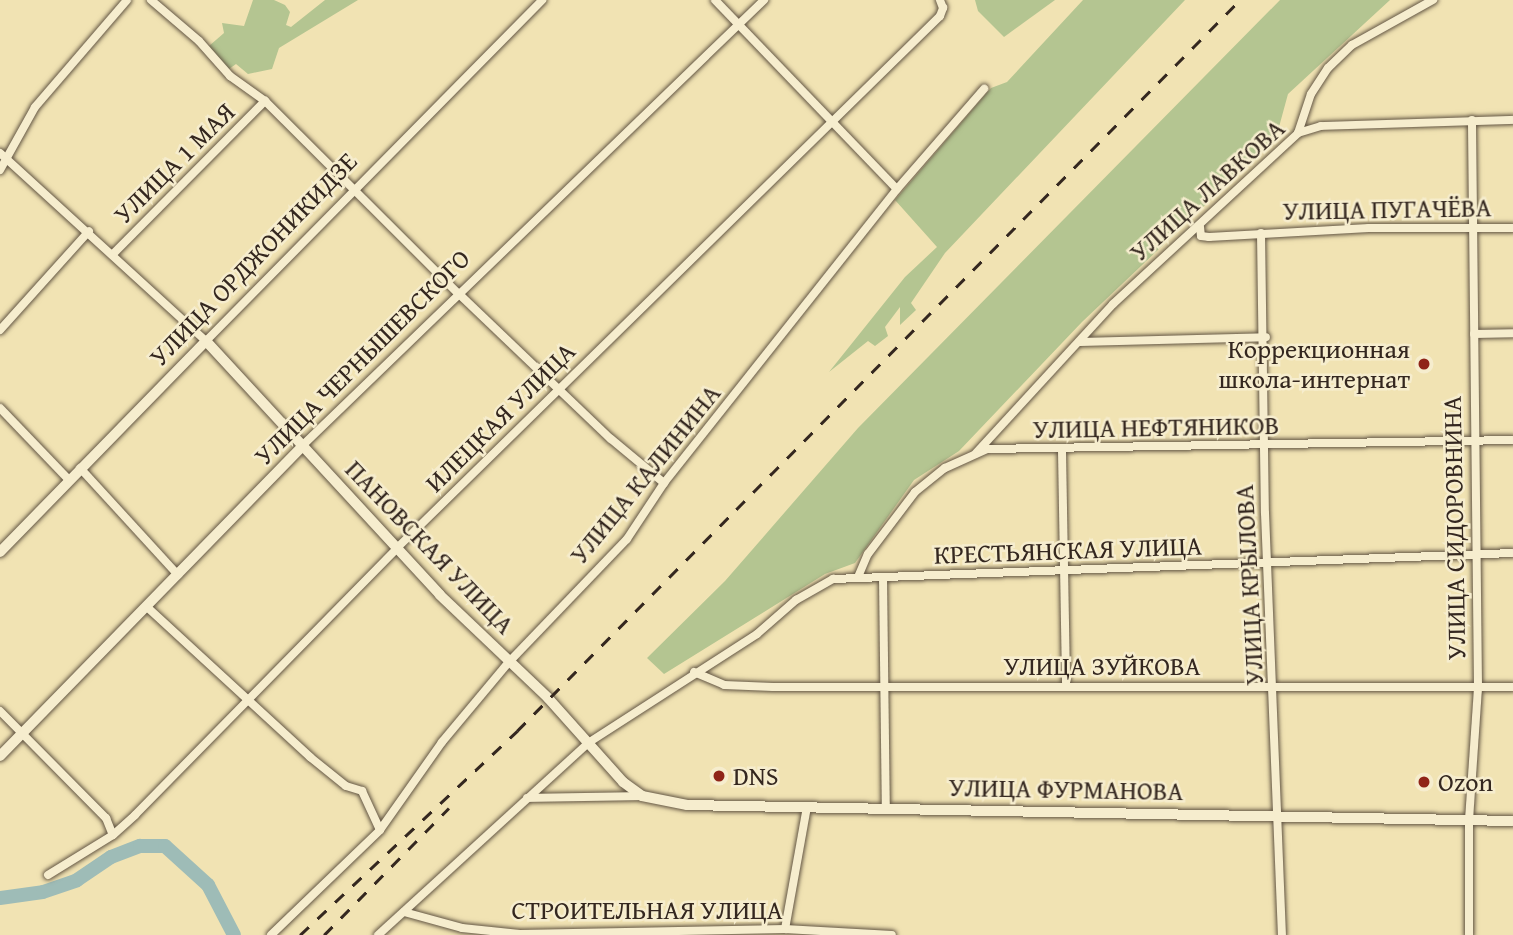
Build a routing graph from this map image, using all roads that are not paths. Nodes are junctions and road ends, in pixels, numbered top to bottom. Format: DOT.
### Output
graph roads {
  1 [pos="127,0"];
  2 [pos="151,0"];
  3 [pos="542,0"];
  4 [pos="715,0"];
  5 [pos="764,0"];
  6 [pos="1433,0"];
  7 [pos="942,4"];
  8 [pos="740,24"];
  9 [pos="984,89"];
  10 [pos="265,101"];
  11 [pos="831,120"];
  12 [pos="1472,120"];
  13 [pos="1513,120"];
  14 [pos="1298,133"];
  15 [pos="0,153"];
  16 [pos="9,161"];
  17 [pos="0,170"];
  18 [pos="897,189"];
  19 [pos="351,190"];
  20 [pos="1200,227"];
  21 [pos="1513,228"];
  22 [pos="1472,229"];
  23 [pos="89,231"];
  24 [pos="1261,233"];
  25 [pos="113,254"];
  26 [pos="458,293"];
  27 [pos="0,330"];
  28 [pos="1513,333"];
  29 [pos="1474,334"];
  30 [pos="1266,337"];
  31 [pos="206,341"];
  32 [pos="1080,342"];
  33 [pos="561,388"];
  34 [pos="0,408"];
  35 [pos="1513,440"];
  36 [pos="1472,441"];
  37 [pos="303,445"];
  38 [pos="1265,447"];
  39 [pos="1062,451"];
  40 [pos="971,458"];
  41 [pos="80,468"];
  42 [pos="68,479"];
  43 [pos="664,483"];
  44 [pos="397,548"];
  45 [pos="0,552"];
  46 [pos="1513,553"];
  47 [pos="1475,554"];
  48 [pos="1270,564"];
  49 [pos="1064,572"];
  50 [pos="178,575"];
  51 [pos="858,577"];
  52 [pos="883,577"];
  53 [pos="147,607"];
  54 [pos="509,662"];
  55 [pos="694,672"];
  56 [pos="886,686"];
  57 [pos="1066,686"];
  58 [pos="1275,687"];
  59 [pos="1478,687"];
  60 [pos="1513,687"];
  61 [pos="245,701"];
  62 [pos="0,711"];
  63 [pos="20,735"];
  64 [pos="588,744"];
  65 [pos="0,755"];
  66 [pos="623,782"];
  67 [pos="642,796"];
  68 [pos="527,798"];
  69 [pos="807,807"];
  70 [pos="886,808"];
  71 [pos="1279,817"];
  72 [pos="1469,820"];
  73 [pos="1513,821"];
  74 [pos="380,830"];
  75 [pos="113,835"];
  76 [pos="48,875"];
  77 [pos="404,912"];
  78 [pos="785,929"];
  79 [pos="271,935"];
  80 [pos="378,935"];
  81 [pos="698,935"];
  82 [pos="892,935"];
  83 [pos="1282,935"];
  84 [pos="1469,935"];
  1 -- 16 [label="street"];
  2 -- 10 [label="street"];
  3 -- 19 [label="street, УЛИЦА ОРДЖОНИКИДЗЕ"];
  4 -- 8 [label="street"];
  5 -- 8 [label="street, УЛИЦА ЧЕРНЫШЕВСКОГО"];
  6 -- 14 [label="street"];
  7 -- 11 [label="street, ИЛЕЦКАЯ УЛИЦА"];
  8 -- 11 [label="street"];
  8 -- 26 [label="street, УЛИЦА ЧЕРНЫШЕВСКОГО"];
  9 -- 18 [label="street, УЛИЦА КАЛИНИНА"];
  10 -- 19 [label="street"];
  10 -- 25 [label="street, УЛИЦА 1 МАЯ"];
  11 -- 18 [label="street"];
  11 -- 33 [label="street, ИЛЕЦКАЯ УЛИЦА"];
  12 -- 13 [label="street, УЛИЦА ЛАВКОВА"];
  12 -- 14 [label="street, УЛИЦА ЛАВКОВА"];
  12 -- 22 [label="street, УЛИЦА СИДОРОВНИНА"];
  14 -- 20 [label="street, УЛИЦА ЛАВКОВА"];
  15 -- 16 [label="street"];
  16 -- 17 [label="street"];
  16 -- 23 [label="street"];
  18 -- 43 [label="street, УЛИЦА КАЛИНИНА"];
  19 -- 26 [label="street"];
  19 -- 31 [label="street, УЛИЦА ОРДЖОНИКИДЗЕ"];
  20 -- 24 [label="street, УЛИЦА ПУГАЧЁВА"];
  20 -- 32 [label="street, УЛИЦА ЛАВКОВА"];
  21 -- 22 [label="street, УЛИЦА ПУГАЧЁВА"];
  22 -- 24 [label="street, УЛИЦА ПУГАЧЁВА"];
  22 -- 29 [label="street, УЛИЦА СИДОРОВНИНА"];
  23 -- 25 [label="street"];
  23 -- 27 [label="street, УЛИЦА 1 МАЯ"];
  24 -- 30 [label="street, УЛИЦА КРЫЛОВА"];
  25 -- 31 [label="street"];
  26 -- 33 [label="street"];
  26 -- 37 [label="street, УЛИЦА ЧЕРНЫШЕВСКОГО"];
  28 -- 29 [label="street"];
  29 -- 36 [label="street, УЛИЦА СИДОРОВНИНА"];
  30 -- 32 [label="street"];
  30 -- 38 [label="street, УЛИЦА КРЫЛОВА"];
  31 -- 37 [label="main road, ПАНОВСКАЯ УЛИЦА"];
  31 -- 41 [label="main road, УЛИЦА ОРДЖОНИКИДЗЕ"];
  32 -- 40 [label="street, УЛИЦА ЛАВКОВА"];
  33 -- 43 [label="street"];
  33 -- 44 [label="street, ИЛЕЦКАЯ УЛИЦА"];
  34 -- 42 [label="street"];
  35 -- 36 [label="street, УЛИЦА НЕФТЯНИКОВ"];
  36 -- 38 [label="street, УЛИЦА НЕФТЯНИКОВ"];
  36 -- 47 [label="street, УЛИЦА СИДОРОВНИНА"];
  37 -- 44 [label="main road, ПАНОВСКАЯ УЛИЦА"];
  37 -- 50 [label="main road, УЛИЦА ЧЕРНЫШЕВСКОГО"];
  38 -- 39 [label="street, УЛИЦА НЕФТЯНИКОВ"];
  38 -- 48 [label="street, УЛИЦА КРЫЛОВА"];
  39 -- 40 [label="street, УЛИЦА НЕФТЯНИКОВ"];
  39 -- 49 [label="street"];
  40 -- 51 [label="street, УЛИЦА НЕФТЯНИКОВ"];
  41 -- 42 [label="main road, УЛИЦА ОРДЖОНИКИДЗЕ"];
  41 -- 50 [label="street"];
  42 -- 45 [label="main road, УЛИЦА ОРДЖОНИКИДЗЕ"];
  43 -- 54 [label="street, УЛИЦА КАЛИНИНА"];
  44 -- 54 [label="main road, ПАНОВСКАЯ УЛИЦА"];
  44 -- 61 [label="street, ИЛЕЦКАЯ УЛИЦА"];
  46 -- 47 [label="street, КРЕСТЬЯНСКАЯ УЛИЦА"];
  47 -- 48 [label="street, КРЕСТЬЯНСКАЯ УЛИЦА"];
  47 -- 59 [label="street, УЛИЦА СИДОРОВНИНА"];
  48 -- 49 [label="street, КРЕСТЬЯНСКАЯ УЛИЦА"];
  48 -- 58 [label="street, УЛИЦА КРЫЛОВА"];
  49 -- 52 [label="street, КРЕСТЬЯНСКАЯ УЛИЦА"];
  49 -- 57 [label="street"];
  50 -- 53 [label="main road, УЛИЦА ЧЕРНЫШЕВСКОГО"];
  51 -- 52 [label="street, КРЕСТЬЯНСКАЯ УЛИЦА"];
  51 -- 55 [label="street, КРЕСТЬЯНСКАЯ УЛИЦА"];
  52 -- 56 [label="street"];
  53 -- 61 [label="street"];
  53 -- 63 [label="main road, УЛИЦА ЧЕРНЫШЕВСКОГО"];
  54 -- 64 [label="main road, ПАНОВСКАЯ УЛИЦА"];
  54 -- 74 [label="street, УЛИЦА КАЛИНИНА"];
  55 -- 56 [label="street, УЛИЦА ЗУЙКОВА"];
  55 -- 64 [label="street"];
  56 -- 57 [label="street, УЛИЦА ЗУЙКОВА"];
  56 -- 70 [label="street"];
  57 -- 58 [label="street, УЛИЦА ЗУЙКОВА"];
  58 -- 59 [label="street, УЛИЦА ЗУЙКОВА"];
  58 -- 71 [label="street, УЛИЦА КРЫЛОВА"];
  59 -- 60 [label="street, УЛИЦА ЗУЙКОВА"];
  59 -- 72 [label="street, УЛИЦА СИДОРОВНИНА"];
  61 -- 74 [label="street"];
  61 -- 75 [label="street, ИЛЕЦКАЯ УЛИЦА"];
  62 -- 63 [label="street"];
  63 -- 65 [label="main road, УЛИЦА ЧЕРНЫШЕВСКОГО"];
  63 -- 75 [label="street"];
  64 -- 66 [label="main road, ПАНОВСКАЯ УЛИЦА"];
  64 -- 68 [label="street"];
  66 -- 67 [label="main road, УЛИЦА ФУРМАНОВА"];
  67 -- 68 [label="street"];
  67 -- 69 [label="main road, УЛИЦА ФУРМАНОВА"];
  68 -- 77 [label="street"];
  69 -- 70 [label="main road, УЛИЦА ФУРМАНОВА"];
  69 -- 78 [label="street"];
  70 -- 71 [label="main road, УЛИЦА ФУРМАНОВА"];
  71 -- 72 [label="main road, УЛИЦА ФУРМАНОВА"];
  71 -- 83 [label="street, УЛИЦА КРЫЛОВА"];
  72 -- 73 [label="main road, УЛИЦА ФУРМАНОВА"];
  72 -- 84 [label="street, УЛИЦА СИДОРОВНИНА"];
  74 -- 79 [label="street, УЛИЦА КАЛИНИНА"];
  75 -- 76 [label="street, ИЛЕЦКАЯ УЛИЦА"];
  77 -- 80 [label="street"];
  77 -- 81 [label="street, СТРОИТЕЛЬНАЯ УЛИЦА"];
  78 -- 81 [label="street, СТРОИТЕЛЬНАЯ УЛИЦА"];
  78 -- 82 [label="street, СТРОИТЕЛЬНАЯ УЛИЦА"];
}
